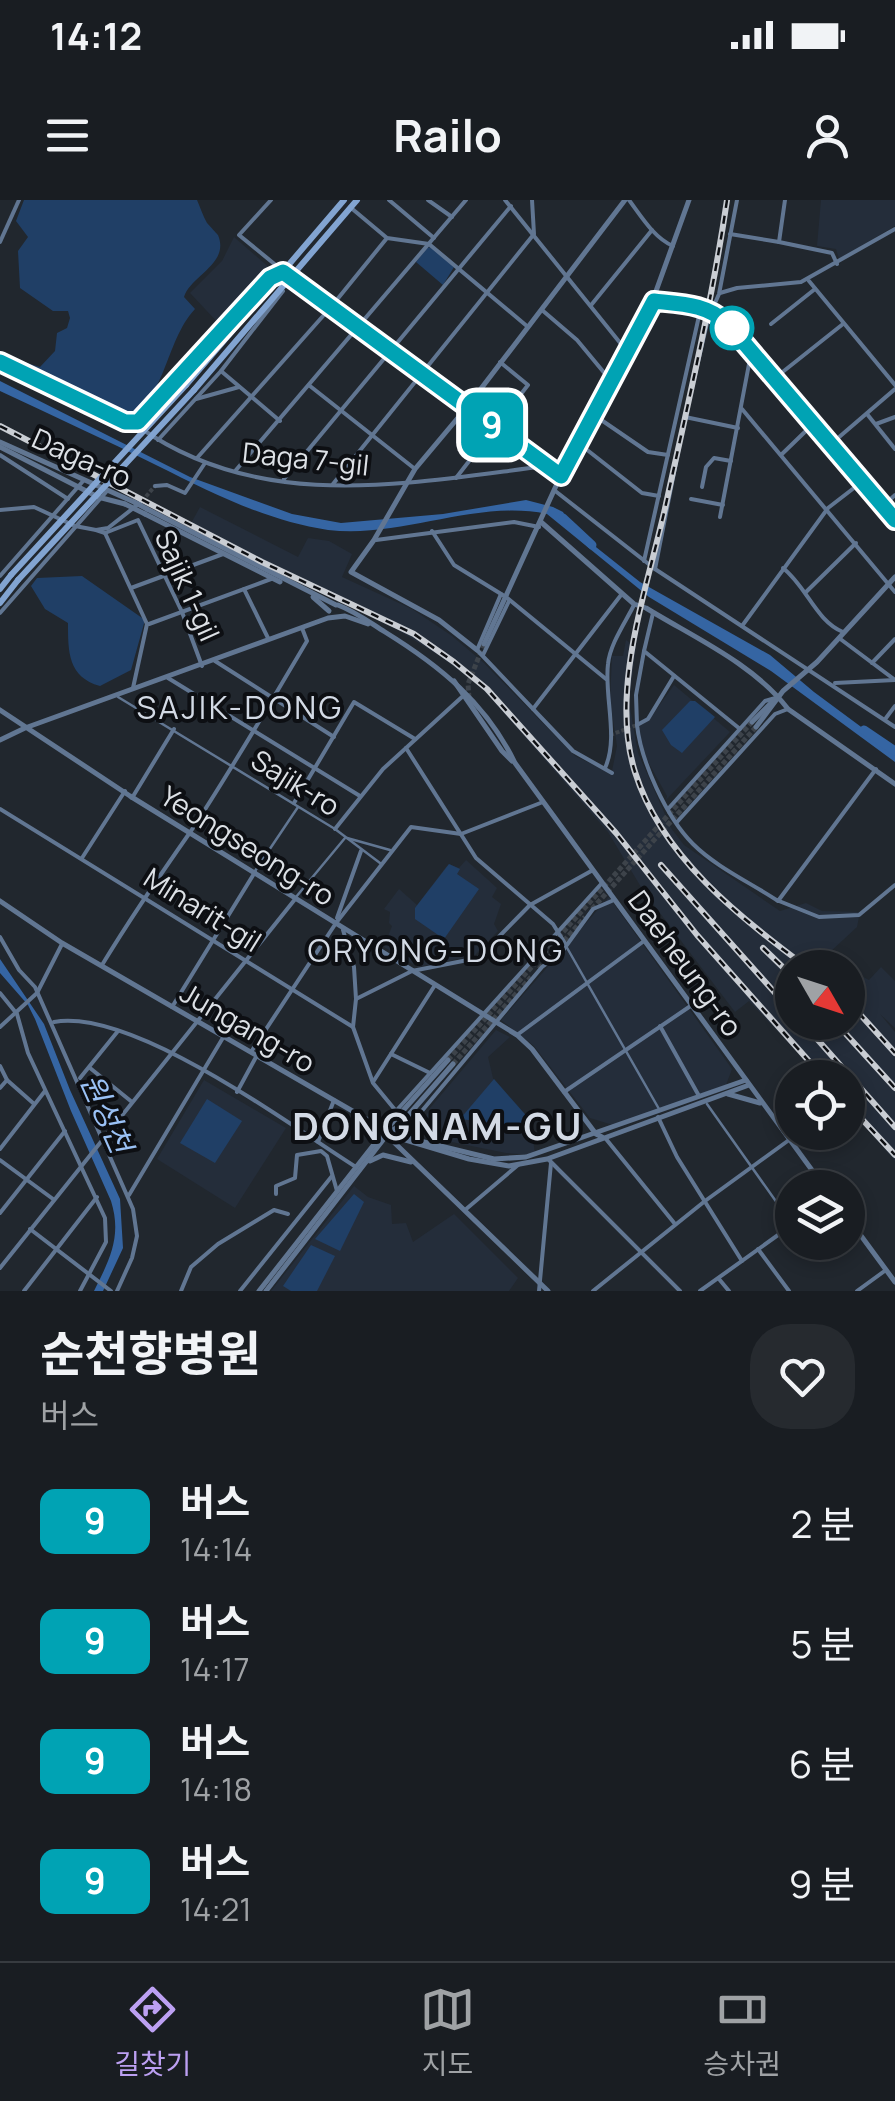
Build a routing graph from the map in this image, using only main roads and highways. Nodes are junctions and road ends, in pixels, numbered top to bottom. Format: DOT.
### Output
graph roads {
  1 [pos="344,200"];
  2 [pos="357,200"];
  3 [pos="286,274"];
  4 [pos="14,578"];
  5 [pos="0,589"];
  6 [pos="0,603"];
  1 -- 3 [label="main road"];
  2 -- 3 [label="main road"];
  3 -- 4 [label="main road, bridge"];
  4 -- 5 [label="main road"];
  4 -- 6 [label="main road"];
}
